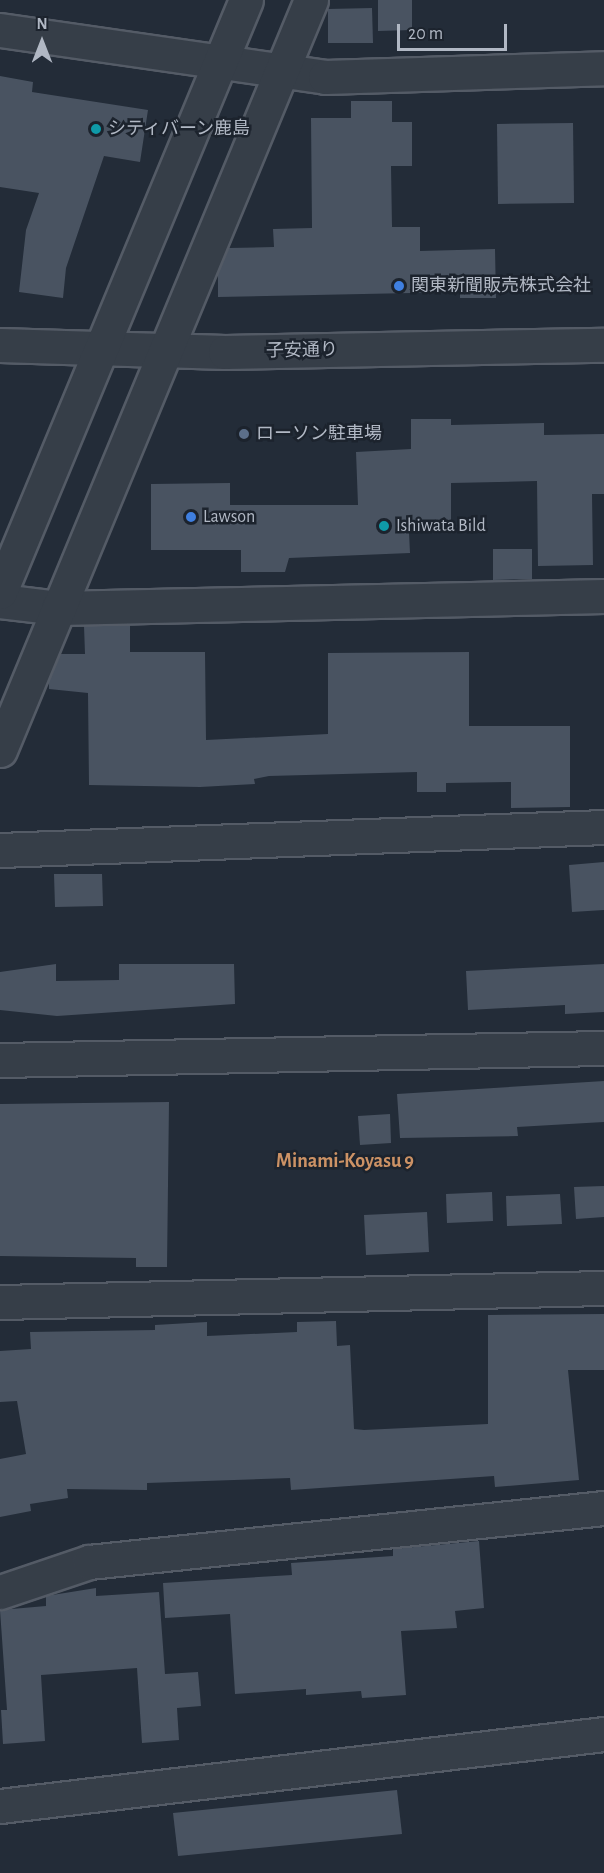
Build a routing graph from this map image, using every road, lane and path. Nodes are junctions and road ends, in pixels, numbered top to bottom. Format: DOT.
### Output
graph roads {
  1 [pos="246,0"];
  2 [pos="311,0"];
  3 [pos="0,30"];
  4 [pos="220,63"];
  5 [pos="604,68"];
  6 [pos="281,72"];
  7 [pos="0,345"];
  8 [pos="604,345"];
  9 [pos="100,350"];
  10 [pos="165,352"];
  11 [pos="0,592"];
  12 [pos="604,596"];
  13 [pos="0,601"];
  14 [pos="58,608"];
  15 [pos="0,750"];
  16 [pos="604,827"];
  17 [pos="0,850"];
  18 [pos="604,1048"];
  19 [pos="0,1060"];
  20 [pos="604,1288"];
  21 [pos="0,1302"];
  22 [pos="604,1508"];
  23 [pos="0,1592"];
  24 [pos="604,1734"];
  25 [pos="0,1806"];
  1 -- 4 [label="street"];
  2 -- 6 [label="street"];
  3 -- 4 [label="street"];
  4 -- 6 [label="street"];
  4 -- 9 [label="street"];
  5 -- 6 [label="street"];
  6 -- 10 [label="street"];
  7 -- 9 [label="street, 子安通り"];
  8 -- 10 [label="street, 子安通り"];
  9 -- 10 [label="street, 子安通り"];
  9 -- 11 [label="street"];
  10 -- 14 [label="street"];
  12 -- 14 [label="street"];
  13 -- 14 [label="street"];
  14 -- 15 [label="street"];
  16 -- 17 [label="street"];
  18 -- 19 [label="street"];
  20 -- 21 [label="street"];
  22 -- 23 [label="street"];
  24 -- 25 [label="street"];
}
